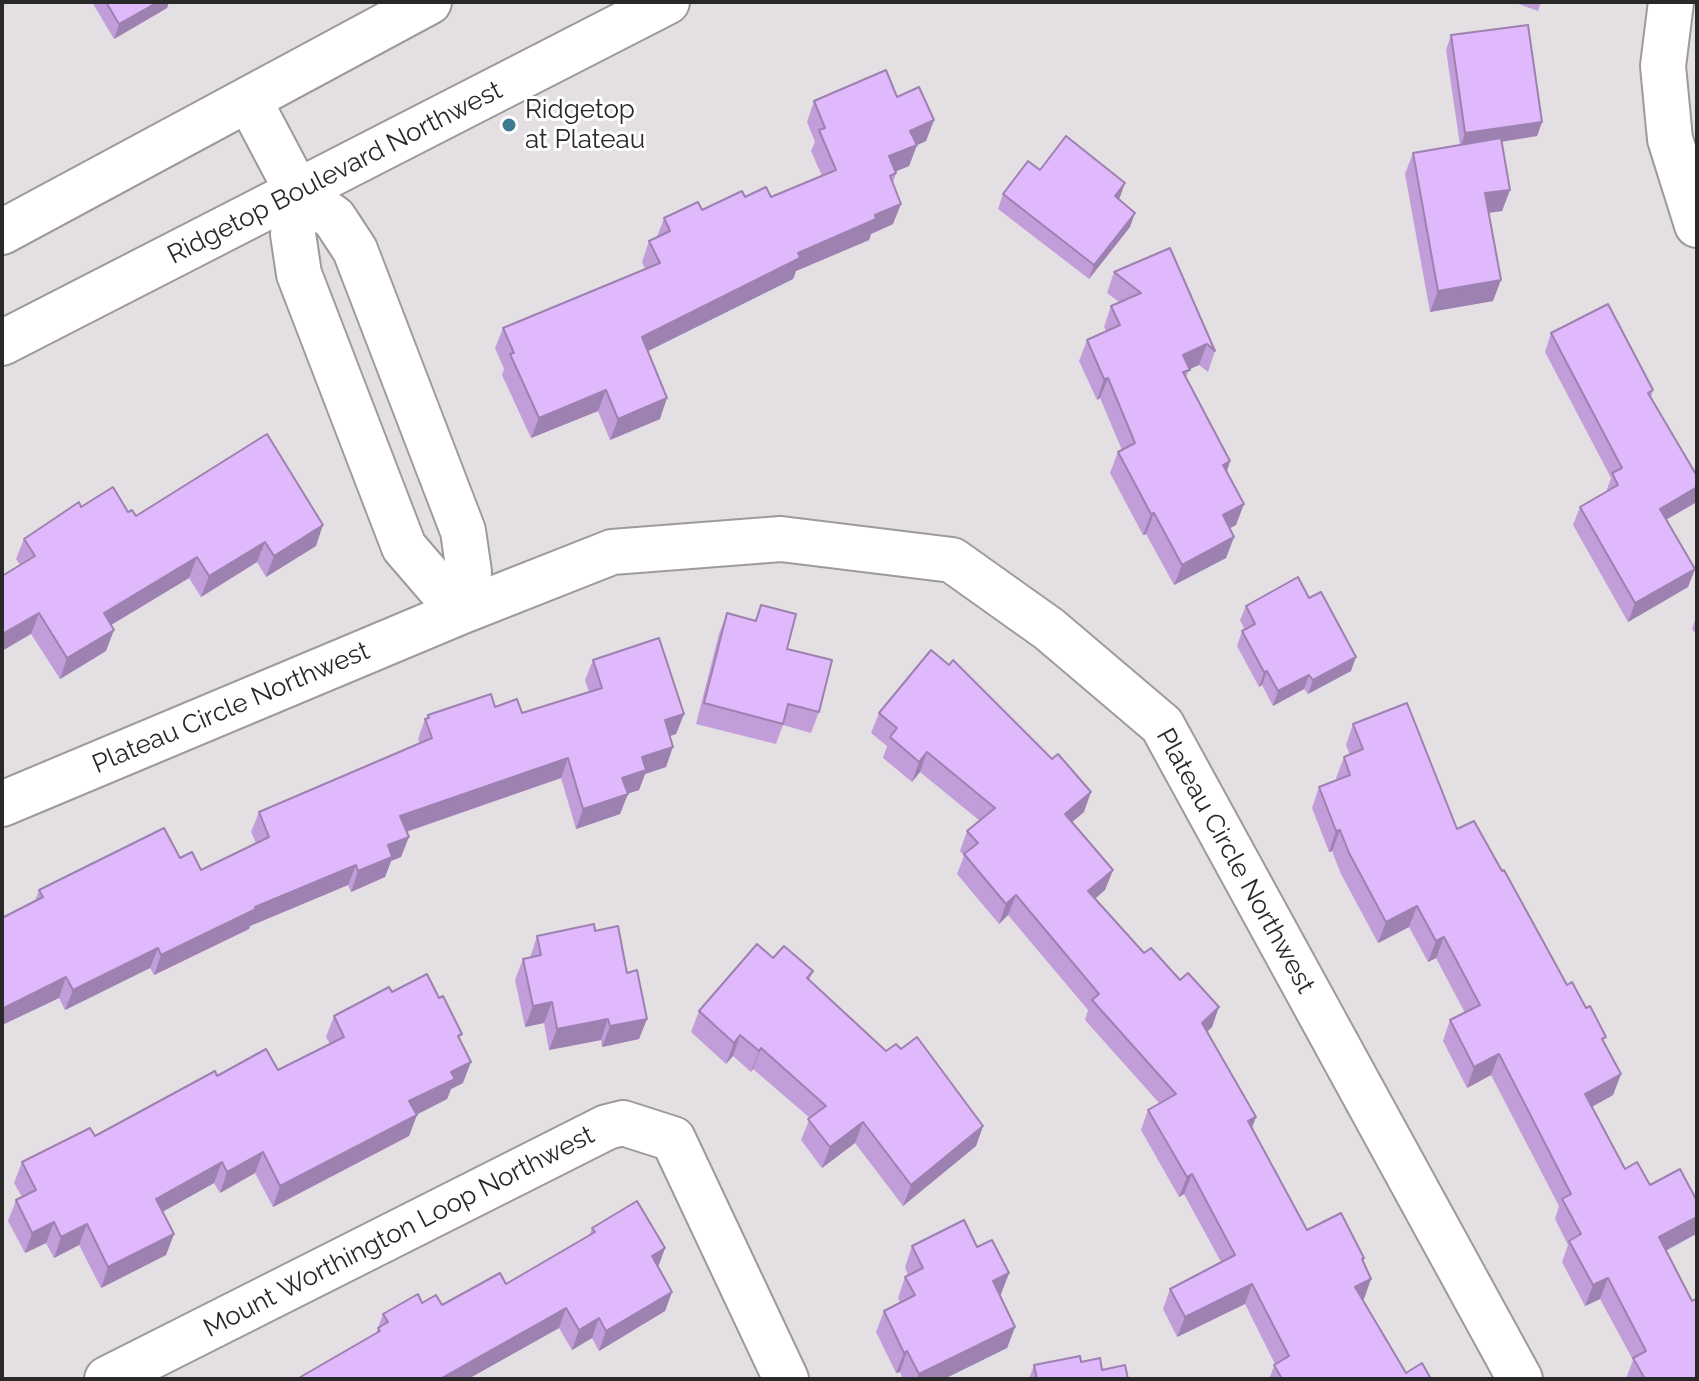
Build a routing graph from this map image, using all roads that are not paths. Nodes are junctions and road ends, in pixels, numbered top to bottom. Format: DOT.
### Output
graph roads {
  1 [pos="429,2"];
  2 [pos="667,2"];
  3 [pos="1671,2"];
  4 [pos="249,100"];
  5 [pos="298,193"];
  6 [pos="1697,225"];
  7 [pos="2,232"];
  8 [pos="2,343"];
  9 [pos="460,612"];
  10 [pos="2,804"];
  11 [pos="107,1379"];
  12 [pos="786,1379"];
  13 [pos="1520,1379"];
  1 -- 4 [label="street"];
  2 -- 5 [label="street, Ridgetop Boulevard Northwest"];
  3 -- 6 [label="street"];
  4 -- 5 [label="street"];
  4 -- 7 [label="street"];
  5 -- 8 [label="street, Ridgetop Boulevard Northwest"];
  5 -- 9 [label="street"];
  5 -- 9 [label="street"];
  9 -- 10 [label="street, Plateau Circle Northwest"];
  9 -- 13 [label="street, Plateau Circle Northwest"];
  11 -- 12 [label="street, Mount Worthington Loop Northwest"];
}
